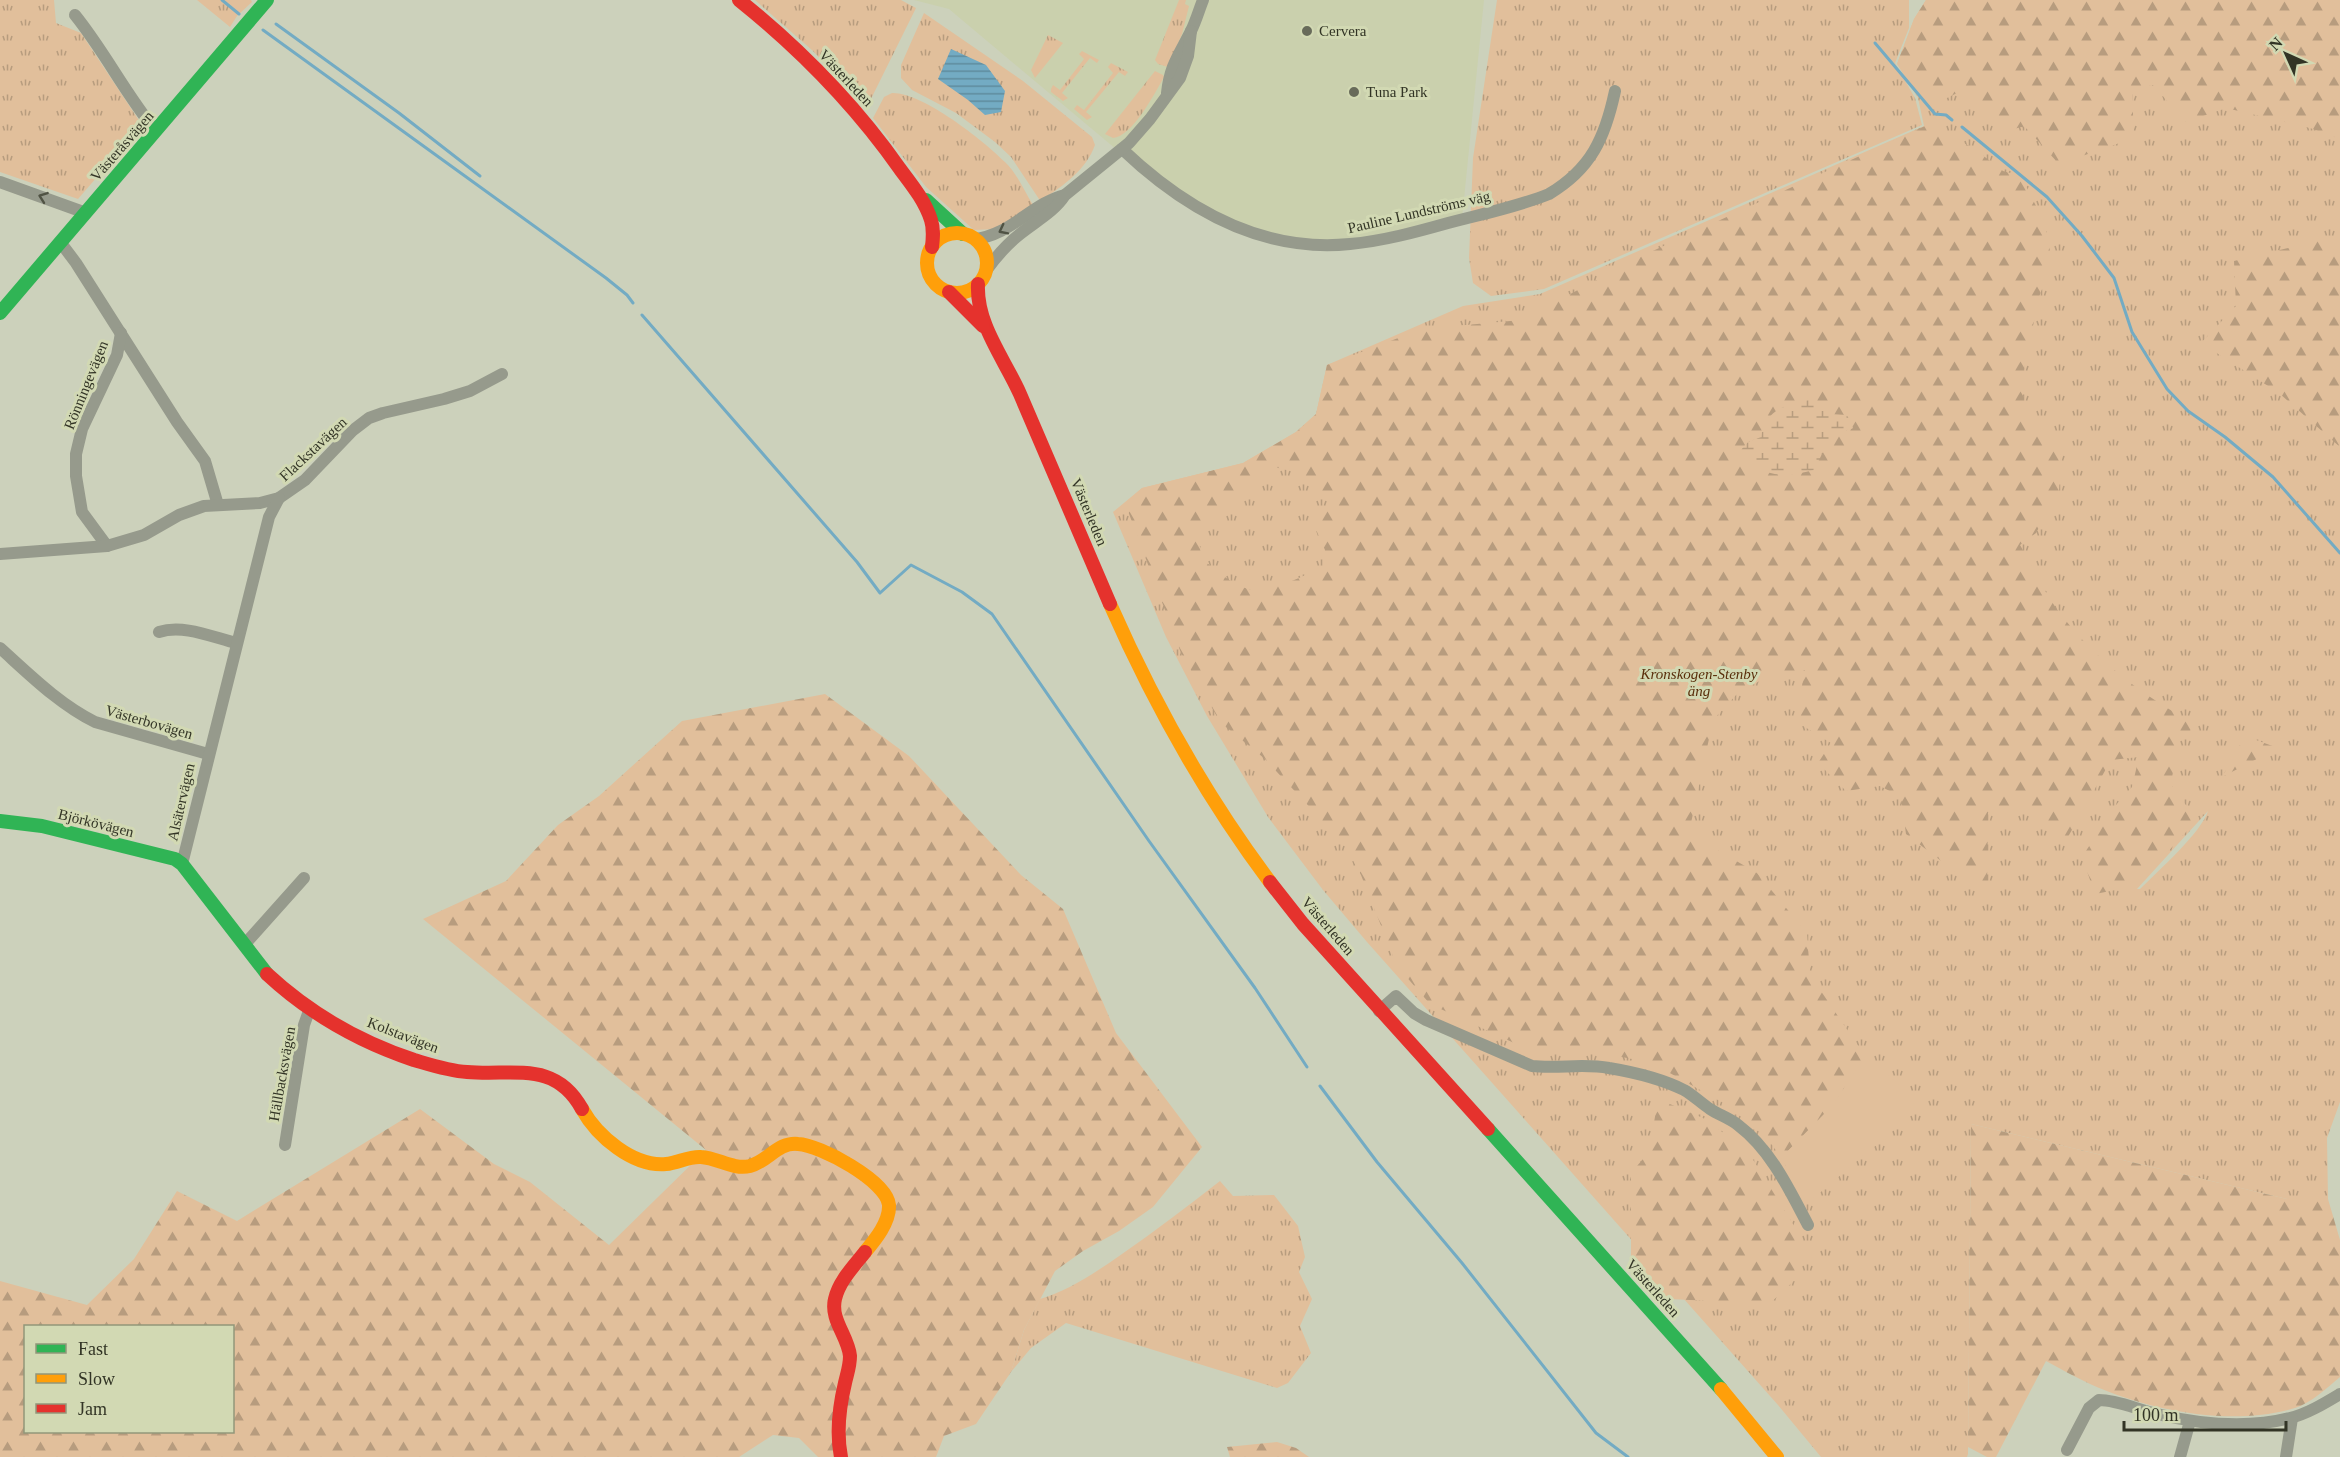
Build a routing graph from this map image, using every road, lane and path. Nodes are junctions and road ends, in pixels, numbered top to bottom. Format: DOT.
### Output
graph roads {
  1 [pos="267,0"];
  2 [pos="739,0"];
  3 [pos="1203,0"];
  4 [pos="75,15"];
  5 [pos="1615,91"];
  6 [pos="156,132"];
  7 [pos="1122,149"];
  8 [pos="0,182"];
  9 [pos="916,191"];
  10 [pos="1065,195"];
  11 [pos="86,213"];
  12 [pos="969,237"];
  13 [pos="61,243"];
  14 [pos="932,247"];
  15 [pos="982,278"];
  16 [pos="949,292"];
  17 [pos="0,313"];
  18 [pos="986,329"];
  19 [pos="122,333"];
  20 [pos="502,374"];
  21 [pos="279,498"];
  22 [pos="218,505"];
  23 [pos="107,546"];
  24 [pos="0,554"];
  25 [pos="159,632"];
  26 [pos="236,643"];
  27 [pos="0,648"];
  28 [pos="208,754"];
  29 [pos="0,821"];
  30 [pos="182,864"];
  31 [pos="304,878"];
  32 [pos="245,944"];
  33 [pos="310,1008"];
  34 [pos="1379,1011"];
  35 [pos="285,1145"];
  36 [pos="1808,1225"];
  37 [pos="2340,1394"];
  38 [pos="2292,1418"];
  39 [pos="2190,1422"];
  40 [pos="2067,1450"];
  41 [pos="841,1457"];
  42 [pos="1777,1457"];
  43 [pos="2180,1457"];
  44 [pos="2286,1457"];
  1 -- 6 [label="main road, Västeråsvägen"];
  2 -- 9 [label="main road, Västerleden"];
  3 -- 7 [label="street"];
  4 -- 6 [label="street"];
  5 -- 7 [label="street, Pauline Lundströms väg"];
  6 -- 11 [label="main road, Västeråsvägen"];
  7 -- 10 [label="street"];
  11 -- 8 [label="street, one-way"];
  9 -- 12 [label="main road, Västerleden"];
  9 -- 14 [label="main road, Västerleden"];
  10 -- 12 [label="street, one-way"];
  10 -- 15 [label="street"];
  11 -- 13 [label="main road, Västeråsvägen"];
  12 -- 14 [label="main road"];
  12 -- 15 [label="main road"];
  13 -- 17 [label="main road, Västeråsvägen"];
  13 -- 19 [label="street, Rönningevägen"];
  14 -- 16 [label="main road"];
  15 -- 16 [label="main road"];
  15 -- 18 [label="main road, Västerleden"];
  16 -- 18 [label="main road, Västerleden"];
  18 -- 34 [label="main road, Västerleden"];
  19 -- 22 [label="street, Rönningevägen"];
  19 -- 23 [label="street, Rönningevägen"];
  20 -- 21 [label="street, Flackstavägen"];
  21 -- 22 [label="street, Flackstavägen"];
  21 -- 26 [label="street, Alsätervägen"];
  22 -- 23 [label="street, Flackstavägen"];
  23 -- 24 [label="street, Flackstavägen"];
  25 -- 26 [label="street"];
  26 -- 28 [label="street, Alsätervägen"];
  27 -- 28 [label="street, Västerbovägen"];
  28 -- 30 [label="street, Alsätervägen"];
  29 -- 30 [label="main road, Björkövägen"];
  30 -- 32 [label="main road, Kolstavägen"];
  31 -- 32 [label="street"];
  32 -- 33 [label="main road, Kolstavägen"];
  33 -- 35 [label="street, Hällbacksvägen"];
  33 -- 41 [label="main road, Kolstavägen"];
  34 -- 36 [label="street"];
  34 -- 42 [label="main road, Västerleden"];
  37 -- 38 [label="street"];
  38 -- 39 [label="street"];
  38 -- 44 [label="street"];
  39 -- 40 [label="street"];
  39 -- 43 [label="street"];
}
